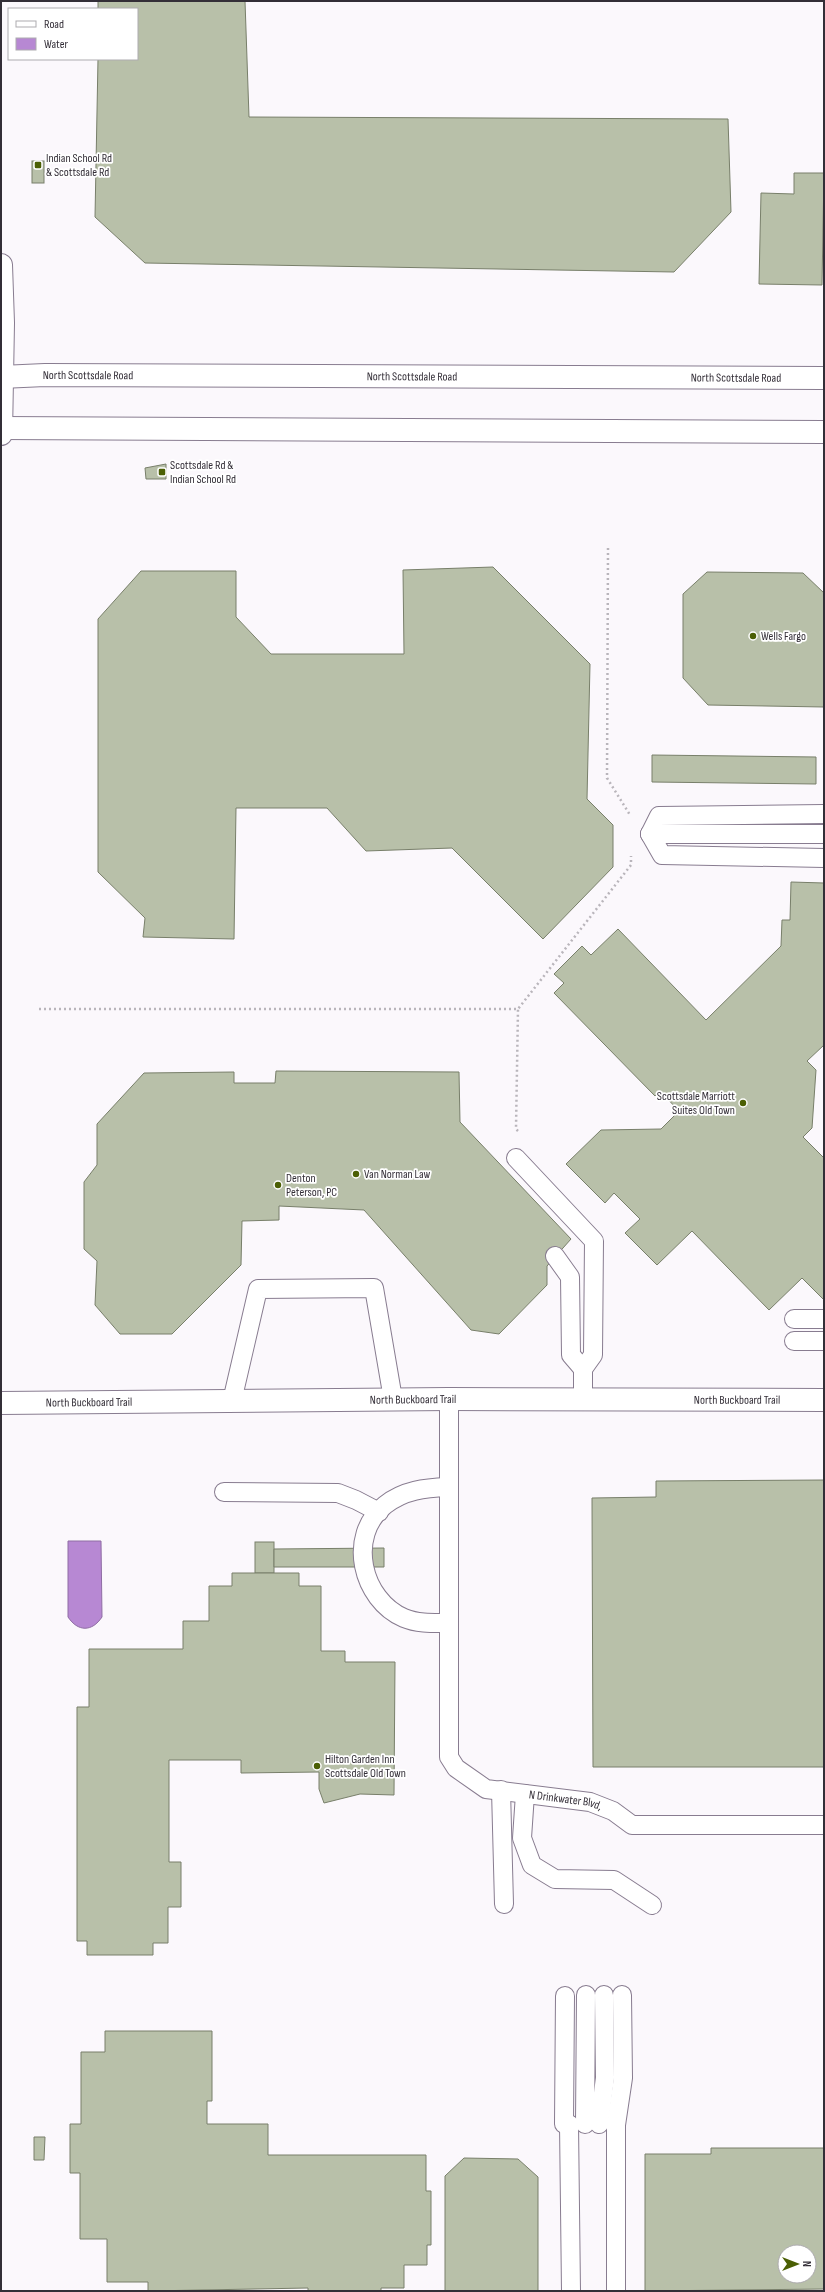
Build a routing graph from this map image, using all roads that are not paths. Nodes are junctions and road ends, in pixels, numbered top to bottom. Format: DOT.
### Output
graph roads {
  1 [pos="1,265"];
  2 [pos="2,377"];
  3 [pos="824,378"];
  4 [pos="1,428"];
  5 [pos="824,432"];
  6 [pos="1,434"];
  7 [pos="824,814"];
  8 [pos="650,834"];
  9 [pos="824,834"];
  10 [pos="824,858"];
  11 [pos="516,1158"];
  12 [pos="555,1256"];
  13 [pos="794,1319"];
  14 [pos="824,1319"];
  15 [pos="794,1341"];
  16 [pos="824,1341"];
  17 [pos="584,1369"];
  18 [pos="393,1399"];
  19 [pos="450,1399"];
  20 [pos="583,1399"];
  21 [pos="232,1400"];
  22 [pos="824,1400"];
  23 [pos="1,1403"];
  24 [pos="448,1487"];
  25 [pos="224,1492"];
  26 [pos="379,1512"];
  27 [pos="450,1623"];
  28 [pos="501,1790"];
  29 [pos="525,1794"];
  30 [pos="824,1825"];
  31 [pos="504,1904"];
  32 [pos="652,1905"];
  33 [pos="586,1995"];
  34 [pos="604,1995"];
  35 [pos="622,1995"];
  36 [pos="565,1996"];
  37 [pos="579,2124"];
  38 [pos="571,2291"];
  39 [pos="616,2291"];
  1 -- 2 [label="main road"];
  2 -- 3 [label="main road, North Scottsdale Road"];
  2 -- 4 [label="main road"];
  4 -- 5 [label="main road"];
  4 -- 6 [label="main road"];
  7 -- 8 [label="lane"];
  8 -- 9 [label="lane"];
  8 -- 10 [label="lane"];
  11 -- 17 [label="lane"];
  12 -- 17 [label="lane"];
  13 -- 14 [label="lane"];
  15 -- 16 [label="lane"];
  17 -- 20 [label="lane"];
  18 -- 19 [label="main road, North Buckboard Trail"];
  18 -- 21 [label="main road, North Buckboard Trail"];
  18 -- 21 [label="lane"];
  19 -- 20 [label="main road, North Buckboard Trail"];
  19 -- 24 [label="lane, N Drinkwater Blvd,"];
  20 -- 22 [label="main road, North Buckboard Trail"];
  21 -- 23 [label="main road, North Buckboard Trail"];
  24 -- 26 [label="lane"];
  24 -- 27 [label="lane, N Drinkwater Blvd,"];
  25 -- 26 [label="lane"];
  26 -- 27 [label="lane"];
  27 -- 28 [label="lane, N Drinkwater Blvd,"];
  28 -- 29 [label="lane, N Drinkwater Blvd,"];
  28 -- 31 [label="lane"];
  29 -- 30 [label="lane, N Drinkwater Blvd,"];
  29 -- 32 [label="lane"];
  33 -- 37 [label="lane"];
  34 -- 37 [label="lane"];
  35 -- 39 [label="lane"];
  36 -- 37 [label="lane"];
  37 -- 38 [label="lane"];
}
